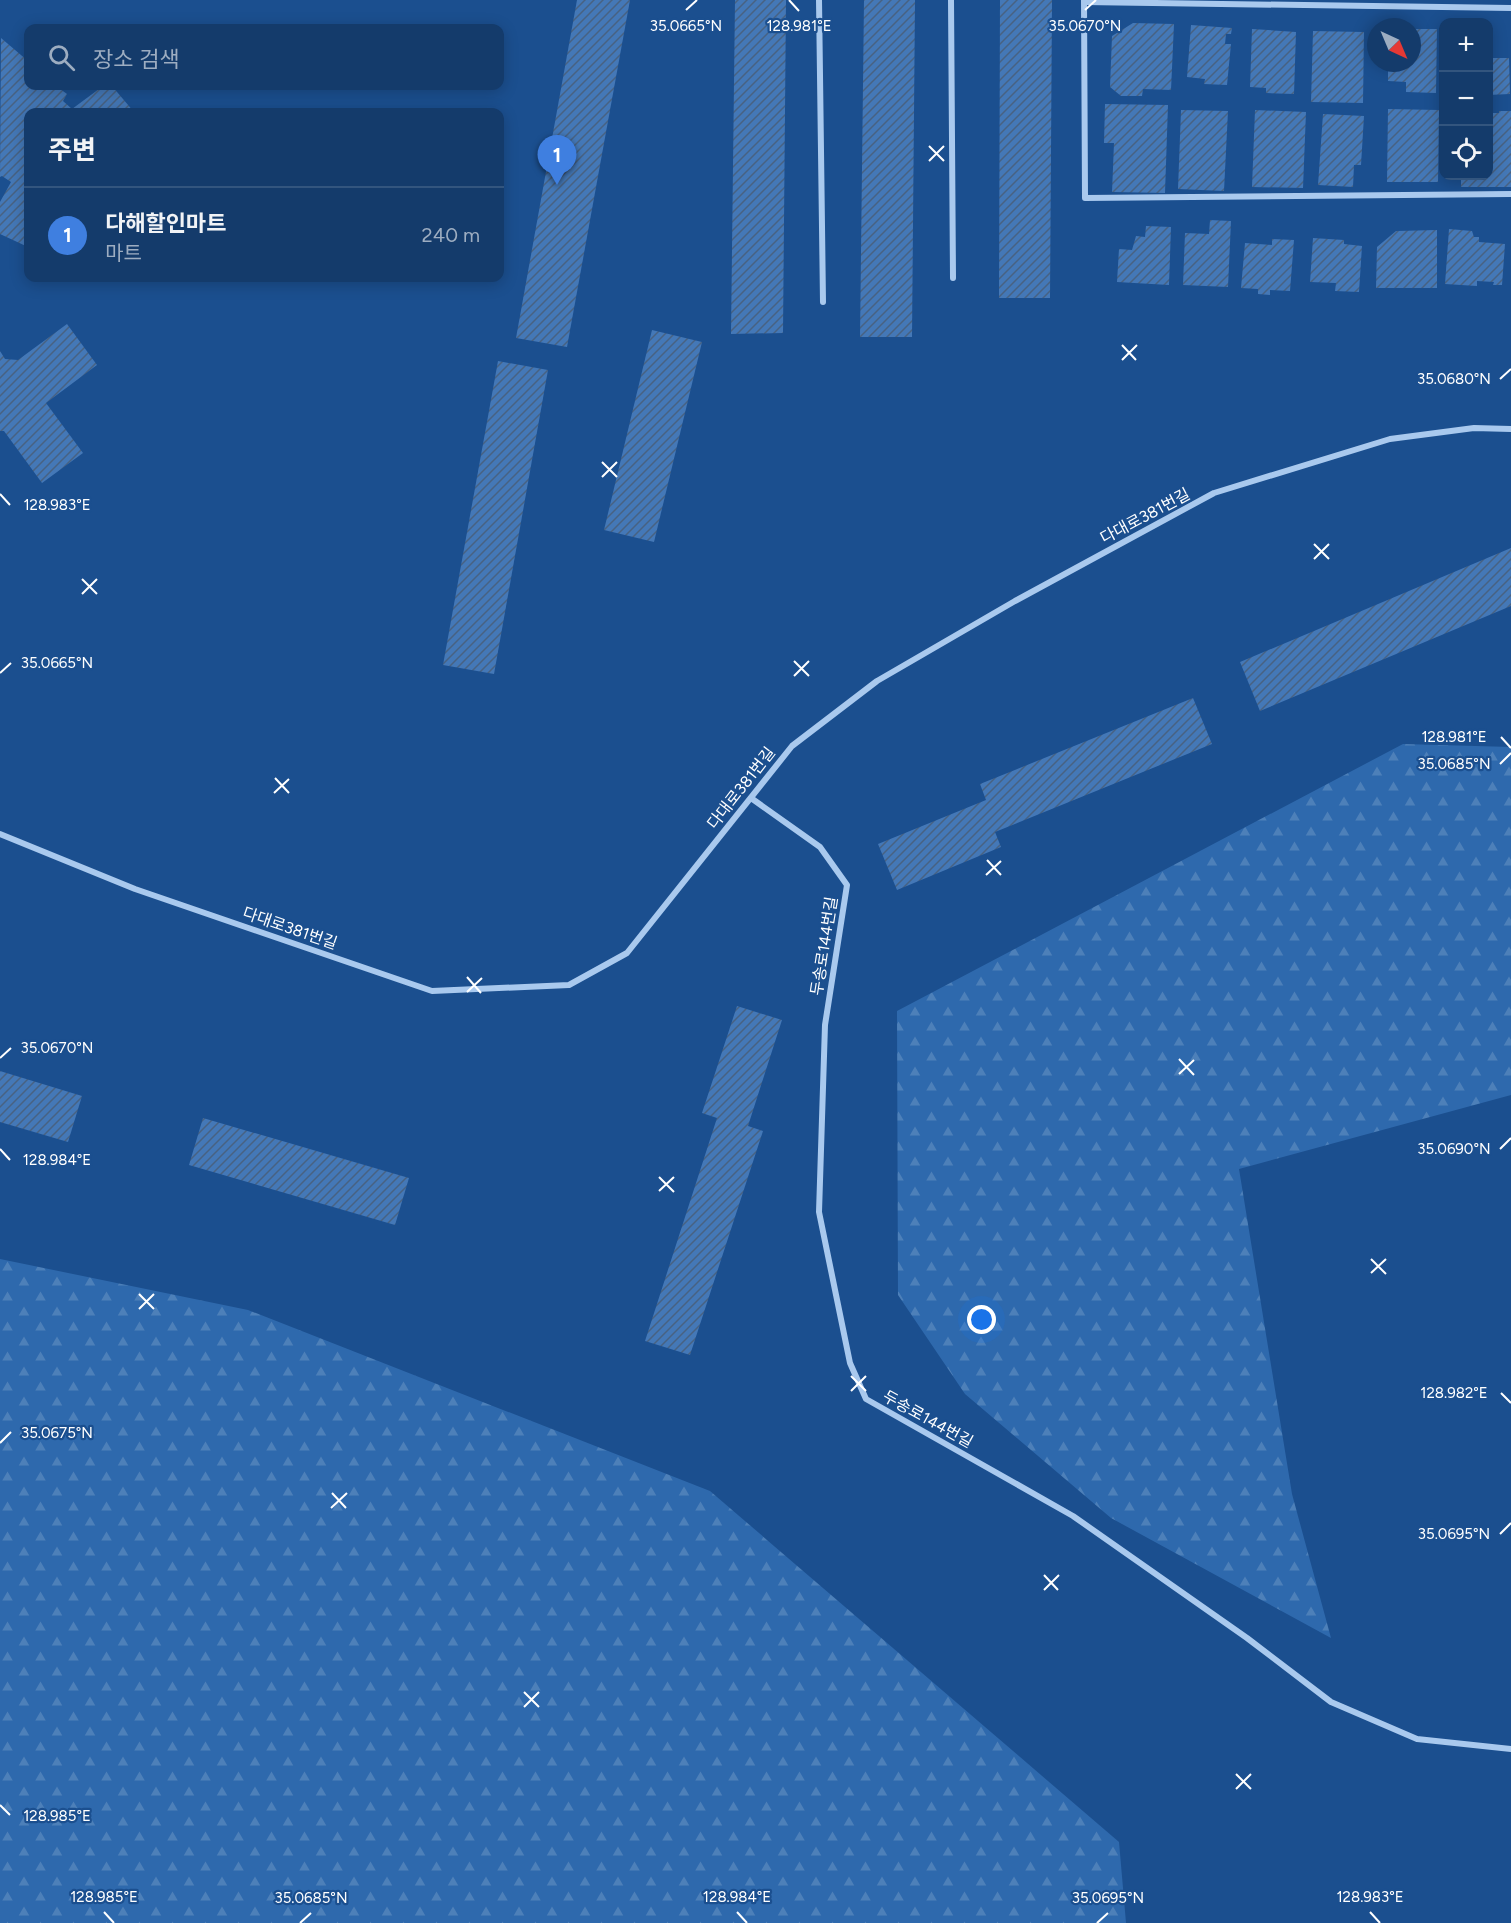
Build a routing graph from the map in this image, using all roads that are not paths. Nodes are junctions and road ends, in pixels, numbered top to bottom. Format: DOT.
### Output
graph roads {
  1 [pos="819,0"];
  2 [pos="951,0"];
  3 [pos="1084,1"];
  4 [pos="1511,8"];
  5 [pos="1511,194"];
  6 [pos="953,278"];
  7 [pos="823,302"];
  8 [pos="1511,429"];
  9 [pos="751,798"];
  10 [pos="0,834"];
  11 [pos="1511,1749"];
  1 -- 7 [label="street"];
  2 -- 6 [label="street"];
  3 -- 4 [label="street"];
  3 -- 5 [label="street"];
  8 -- 9 [label="street, 다대로381번길"];
  9 -- 10 [label="street, 다대로381번길"];
  9 -- 11 [label="street, 두송로144번길"];
}
